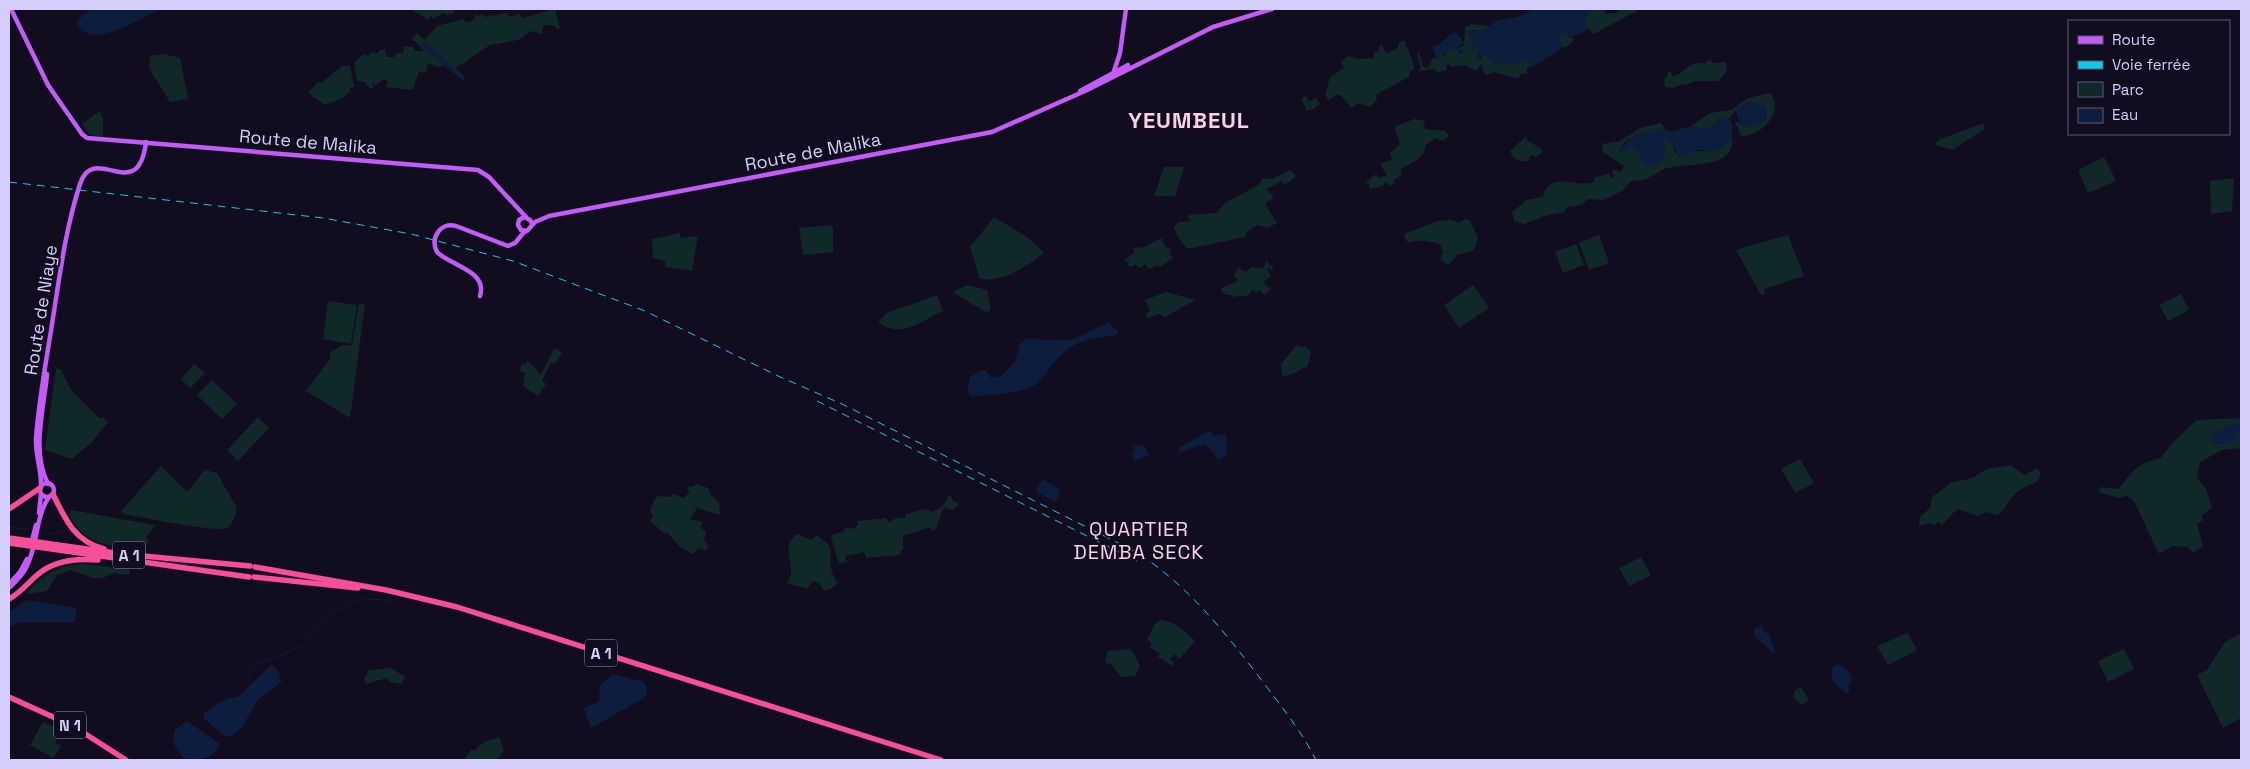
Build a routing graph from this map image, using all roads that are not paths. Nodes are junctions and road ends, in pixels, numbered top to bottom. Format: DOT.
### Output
graph roads {
  1 [pos="12,9"];
  2 [pos="1126,9"];
  3 [pos="1262,9"];
  4 [pos="1272,9"];
  5 [pos="1113,74"];
  6 [pos="146,142"];
  7 [pos="545,217"];
  8 [pos="525,218"];
  9 [pos="532,224"];
  10 [pos="523,231"];
  11 [pos="480,296"];
  12 [pos="38,453"];
  13 [pos="48,484"];
  14 [pos="41,490"];
  15 [pos="51,496"];
  16 [pos="9,509"];
  17 [pos="9,538"];
  18 [pos="33,540"];
  19 [pos="9,543"];
  20 [pos="30,552"];
  21 [pos="121,557"];
  22 [pos="9,584"];
  23 [pos="9,588"];
  24 [pos="9,599"];
  25 [pos="9,699"];
  26 [pos="121,760"];
  27 [pos="126,760"];
  28 [pos="928,760"];
  29 [pos="941,760"];
  1 -- 6 [label="main road, Route de Malika"];
  2 -- 5 [label="main road"];
  3 -- 5 [label="main road, Route de Malika"];
  4 -- 5 [label="main road, Route de Malika"];
  5 -- 7 [label="main road, Route de Malika"];
  6 -- 8 [label="main road, Route de Malika"];
  6 -- 12 [label="main road, Route de Niaye"];
  7 -- 8 [label="main road, Route de Malika"];
  7 -- 9 [label="main road, Route de Malika"];
  8 -- 9 [label="main road"];
  8 -- 10 [label="main road"];
  9 -- 10 [label="main road, Route de Malika"];
  10 -- 11 [label="main road, Route de Malika"];
  12 -- 13 [label="main road"];
  12 -- 14 [label="main road"];
  13 -- 14 [label="main road"];
  13 -- 15 [label="main road"];
  14 -- 15 [label="main road"];
  14 -- 16 [label="highway"];
  14 -- 18 [label="main road"];
  15 -- 18 [label="main road"];
  15 -- 21 [label="highway"];
  17 -- 21 [label="highway, A 1"];
  18 -- 20 [label="main road"];
  19 -- 21 [label="highway, A 1"];
  20 -- 22 [label="main road"];
  20 -- 23 [label="main road"];
  21 -- 24 [label="highway"];
  21 -- 28 [label="highway, A 1"];
  21 -- 29 [label="highway, A 1"];
  25 -- 26 [label="highway, N 1"];
  25 -- 27 [label="highway, N 1"];
}
